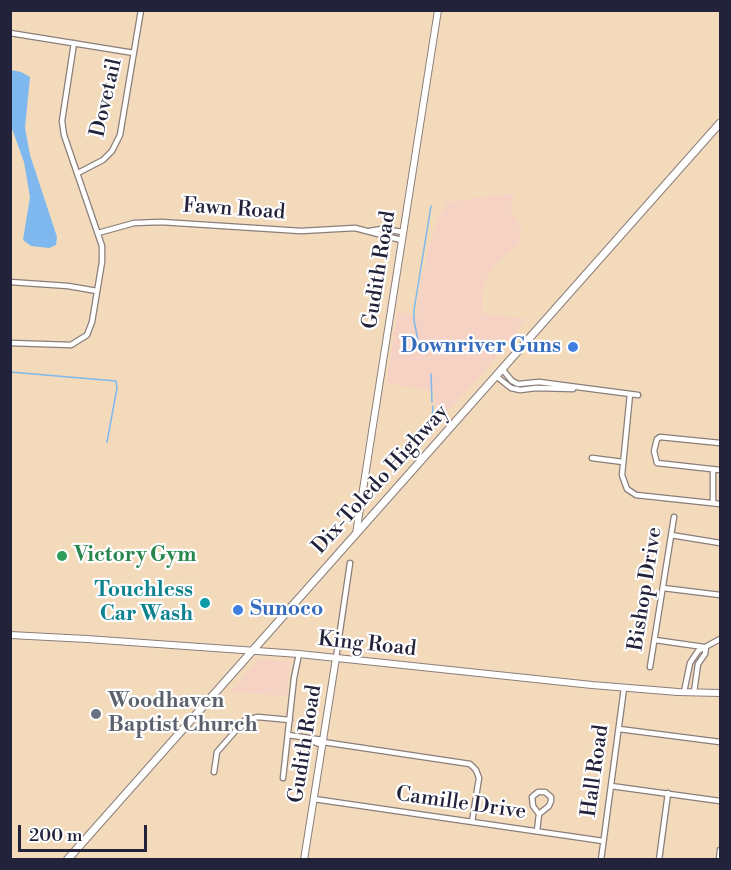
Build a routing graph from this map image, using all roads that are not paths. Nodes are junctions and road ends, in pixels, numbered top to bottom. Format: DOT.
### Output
graph roads {
  1 [pos="141,10"];
  2 [pos="438,10"];
  3 [pos="10,33"];
  4 [pos="74,43"];
  5 [pos="134,53"];
  6 [pos="720,123"];
  7 [pos="78,173"];
  8 [pos="369,231"];
  9 [pos="403,231"];
  10 [pos="98,234"];
  11 [pos="402,240"];
  12 [pos="10,282"];
  13 [pos="98,291"];
  14 [pos="10,344"];
  15 [pos="502,369"];
  16 [pos="496,376"];
  17 [pos="536,385"];
  18 [pos="630,394"];
  19 [pos="638,394"];
  20 [pos="720,443"];
  21 [pos="592,458"];
  22 [pos="623,462"];
  23 [pos="720,470"];
  24 [pos="713,471"];
  25 [pos="713,502"];
  26 [pos="720,504"];
  27 [pos="674,517"];
  28 [pos="356,534"];
  29 [pos="670,535"];
  30 [pos="720,543"];
  31 [pos="350,563"];
  32 [pos="663,588"];
  33 [pos="720,596"];
  34 [pos="10,635"];
  35 [pos="720,639"];
  36 [pos="655,640"];
  37 [pos="706,647"];
  38 [pos="252,651"];
  39 [pos="299,654"];
  40 [pos="336,658"];
  41 [pos="650,667"];
  42 [pos="624,688"];
  43 [pos="684,692"];
  44 [pos="694,692"];
  45 [pos="720,693"];
  46 [pos="290,720"];
  47 [pos="618,729"];
  48 [pos="288,735"];
  49 [pos="323,742"];
  50 [pos="720,742"];
  51 [pos="214,772"];
  52 [pos="283,778"];
  53 [pos="611,786"];
  54 [pos="668,793"];
  55 [pos="314,799"];
  56 [pos="720,801"];
  57 [pos="539,814"];
  58 [pos="472,822"];
  59 [pos="537,831"];
  60 [pos="603,841"];
  61 [pos="720,850"];
  62 [pos="306,859"];
  63 [pos="68,860"];
  64 [pos="600,860"];
  65 [pos="659,860"];
  66 [pos="719,860"];
  1 -- 5 [label="street, Dovetail"];
  2 -- 9 [label="street, Gudith Road"];
  3 -- 4 [label="street"];
  4 -- 5 [label="street"];
  4 -- 7 [label="street"];
  5 -- 7 [label="street, Dovetail"];
  6 -- 15 [label="main road, Dix-Toledo Highway"];
  7 -- 10 [label="street"];
  8 -- 9 [label="street, Fawn Road"];
  8 -- 10 [label="street, Fawn Road"];
  8 -- 11 [label="street, Fawn Road"];
  9 -- 11 [label="street, Gudith Road"];
  10 -- 13 [label="street"];
  11 -- 28 [label="street, Gudith Road"];
  12 -- 13 [label="street"];
  13 -- 14 [label="street"];
  15 -- 16 [label="main road, Dix-Toledo Highway"];
  15 -- 17 [label="street"];
  16 -- 17 [label="street"];
  16 -- 28 [label="main road, Dix-Toledo Highway"];
  17 -- 18 [label="street"];
  18 -- 19 [label="street"];
  18 -- 22 [label="street"];
  20 -- 24 [label="street"];
  21 -- 22 [label="street"];
  22 -- 25 [label="street"];
  23 -- 24 [label="street"];
  24 -- 25 [label="street"];
  25 -- 26 [label="street"];
  27 -- 29 [label="street, Bishop Drive"];
  28 -- 38 [label="main road, Dix-Toledo Highway"];
  29 -- 30 [label="street"];
  29 -- 32 [label="street, Bishop Drive"];
  31 -- 40 [label="street, Gudith Road"];
  32 -- 33 [label="street"];
  32 -- 36 [label="street, Bishop Drive"];
  34 -- 38 [label="street, King Road"];
  35 -- 37 [label="street"];
  36 -- 37 [label="street"];
  36 -- 41 [label="street, Bishop Drive"];
  37 -- 43 [label="street"];
  37 -- 44 [label="street"];
  38 -- 39 [label="street, King Road"];
  38 -- 63 [label="main road, Dix-Toledo Highway"];
  39 -- 40 [label="street, King Road"];
  39 -- 46 [label="street"];
  40 -- 42 [label="street, King Road"];
  40 -- 49 [label="street, Gudith Road"];
  42 -- 43 [label="street, King Road"];
  42 -- 47 [label="street, Hall Road"];
  43 -- 44 [label="street, King Road"];
  44 -- 45 [label="street, King Road"];
  46 -- 48 [label="street"];
  46 -- 51 [label="street"];
  47 -- 50 [label="street"];
  47 -- 53 [label="street, Hall Road"];
  48 -- 49 [label="street"];
  48 -- 52 [label="street"];
  49 -- 55 [label="street, Gudith Road"];
  49 -- 58 [label="street"];
  53 -- 54 [label="street"];
  53 -- 60 [label="street, Hall Road"];
  54 -- 56 [label="street"];
  54 -- 65 [label="street"];
  55 -- 58 [label="street, Camille Drive"];
  55 -- 62 [label="street, Gudith Road"];
  57 -- 57 [label="street"];
  57 -- 59 [label="street"];
  58 -- 59 [label="street, Camille Drive"];
  59 -- 60 [label="street, Camille Drive"];
  60 -- 64 [label="street, Hall Road"];
  61 -- 66 [label="street"];
}
